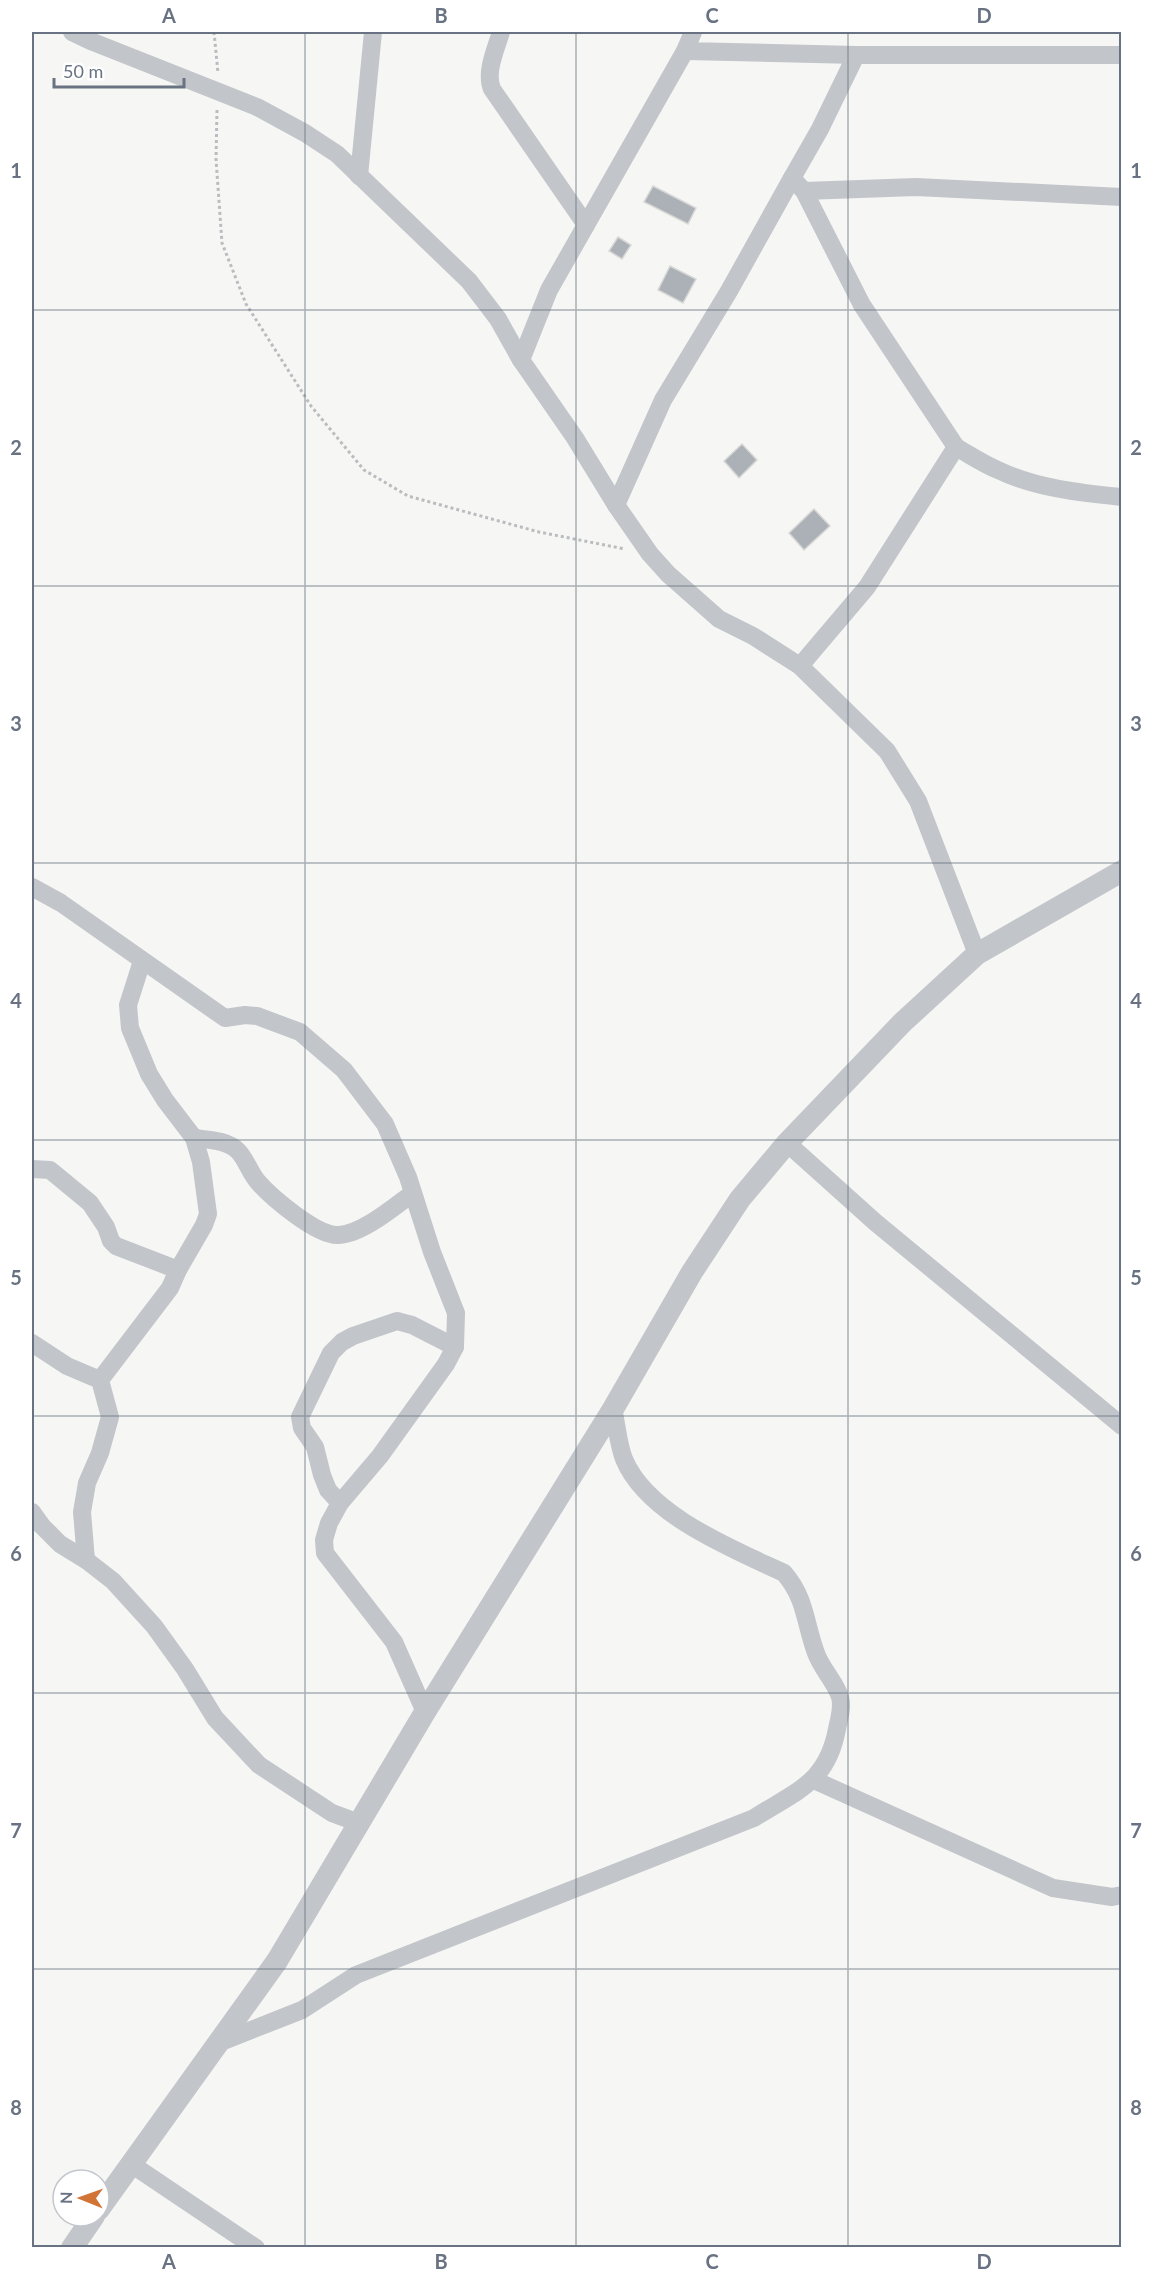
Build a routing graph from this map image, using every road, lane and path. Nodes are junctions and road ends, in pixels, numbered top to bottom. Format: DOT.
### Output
graph roads {
  1 [pos="72,32"];
  2 [pos="214,32"];
  3 [pos="373,32"];
  4 [pos="501,32"];
  5 [pos="693,32"];
  6 [pos="685,51"];
  7 [pos="856,55"];
  8 [pos="1122,55"];
  9 [pos="219,92"];
  10 [pos="358,176"];
  11 [pos="798,185"];
  12 [pos="1122,197"];
  13 [pos="586,225"];
  14 [pos="521,360"];
  15 [pos="957,447"];
  16 [pos="1122,497"];
  17 [pos="616,506"];
  18 [pos="650,554"];
  19 [pos="800,666"];
  20 [pos="1122,871"];
  21 [pos="32,887"];
  22 [pos="977,954"];
  23 [pos="142,961"];
  24 [pos="194,1138"];
  25 [pos="788,1143"];
  26 [pos="32,1169"];
  27 [pos="413,1193"];
  28 [pos="178,1270"];
  29 [pos="32,1343"];
  30 [pos="455,1347"];
  31 [pos="100,1380"];
  32 [pos="613,1409"];
  33 [pos="1122,1426"];
  34 [pos="340,1503"];
  35 [pos="32,1512"];
  36 [pos="86,1560"];
  37 [pos="425,1712"];
  38 [pos="814,1780"];
  39 [pos="359,1823"];
  40 [pos="1122,1895"];
  41 [pos="218,2043"];
  42 [pos="131,2164"];
  43 [pos="111,2192"];
  44 [pos="85,2228"];
  45 [pos="72,2247"];
  46 [pos="256,2247"];
  1 -- 9 [label="street"];
  2 -- 9 [label="path"];
  3 -- 10 [label="street"];
  4 -- 13 [label="street"];
  5 -- 6 [label="street"];
  6 -- 7 [label="street"];
  6 -- 13 [label="street"];
  7 -- 8 [label="street"];
  7 -- 11 [label="street"];
  9 -- 10 [label="street"];
  9 -- 18 [label="path"];
  10 -- 14 [label="street"];
  11 -- 12 [label="street"];
  11 -- 15 [label="street"];
  11 -- 17 [label="street"];
  13 -- 14 [label="street"];
  14 -- 17 [label="street"];
  15 -- 16 [label="street"];
  15 -- 19 [label="street"];
  17 -- 18 [label="street"];
  18 -- 19 [label="street"];
  19 -- 22 [label="street"];
  20 -- 22 [label="street"];
  21 -- 23 [label="street"];
  22 -- 25 [label="street"];
  23 -- 24 [label="street"];
  23 -- 27 [label="street"];
  24 -- 27 [label="street"];
  24 -- 28 [label="street"];
  25 -- 32 [label="street"];
  25 -- 33 [label="street"];
  26 -- 28 [label="street"];
  27 -- 30 [label="street"];
  28 -- 31 [label="street"];
  29 -- 31 [label="street"];
  30 -- 34 [label="street"];
  30 -- 34 [label="street"];
  31 -- 36 [label="street"];
  32 -- 37 [label="street"];
  32 -- 38 [label="street"];
  34 -- 37 [label="street"];
  35 -- 36 [label="street"];
  36 -- 39 [label="street"];
  37 -- 39 [label="street"];
  38 -- 40 [label="street"];
  38 -- 41 [label="street"];
  39 -- 41 [label="street"];
  41 -- 42 [label="street"];
  42 -- 43 [label="street"];
  42 -- 46 [label="street"];
  44 -- 45 [label="street"];
}
